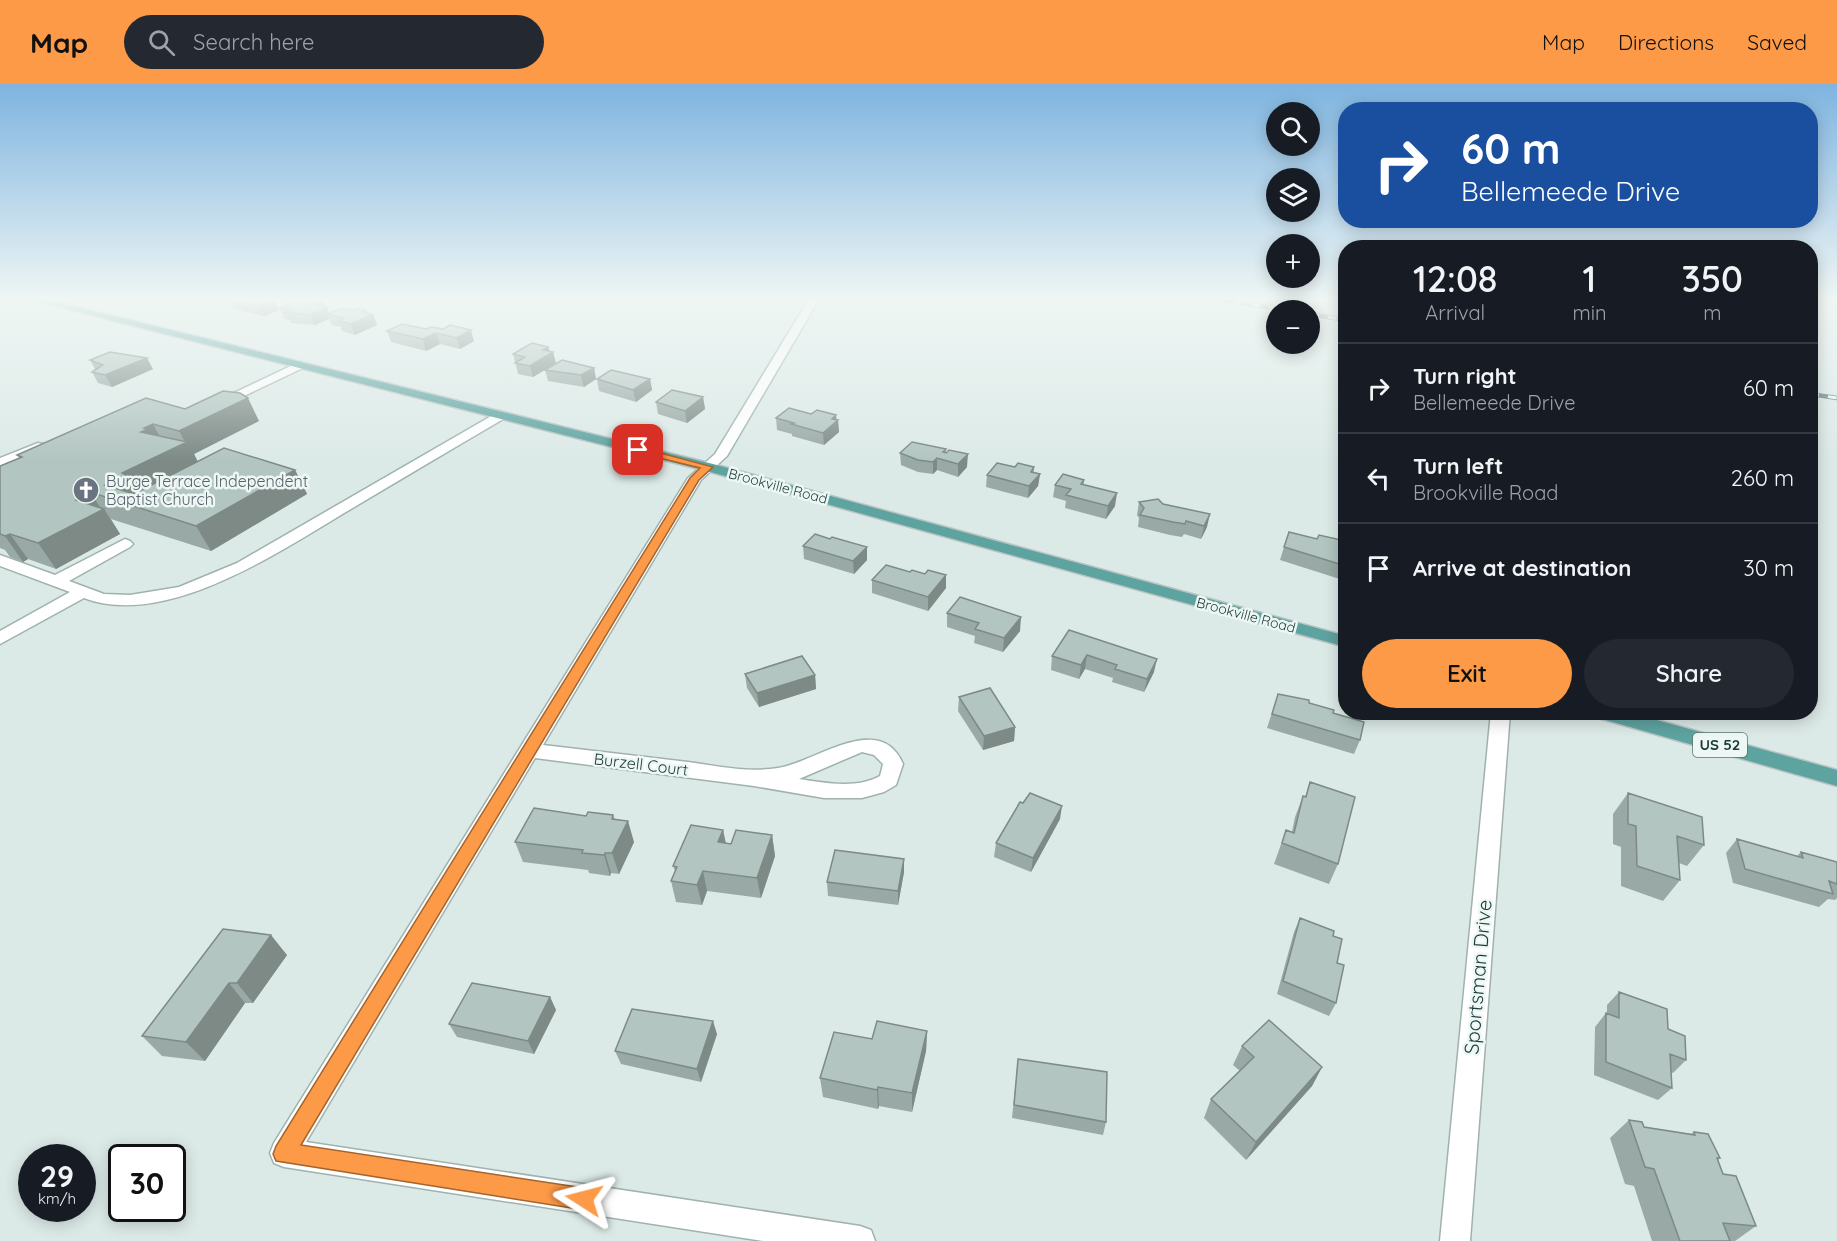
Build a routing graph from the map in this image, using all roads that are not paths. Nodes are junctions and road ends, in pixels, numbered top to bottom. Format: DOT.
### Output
graph roads {
  1 [pos="249,353"];
  2 [pos="782,353"];
  3 [pos="301,366"];
  4 [pos="209,407"];
  5 [pos="500,415"];
  6 [pos="52,441"];
  7 [pos="0,463"];
  8 [pos="708,467"];
  9 [pos="125,544"];
  10 [pos="0,560"];
  11 [pos="55,582"];
  12 [pos="83,592"];
  13 [pos="0,638"];
  14 [pos="1338,640"];
  15 [pos="1500,720"];
  16 [pos="1630,720"];
  17 [pos="528,750"];
  18 [pos="754,778"];
  19 [pos="1837,778"];
  20 [pos="860,1241"];
  21 [pos="1455,1241"];
  1 -- 3 [label="main road, Brookville Road"];
  2 -- 8 [label="street"];
  3 -- 4 [label="street"];
  3 -- 5 [label="main road, Brookville Road"];
  5 -- 8 [label="main road, Brookville Road"];
  5 -- 12 [label="street"];
  6 -- 7 [label="street"];
  8 -- 14 [label="main road, Brookville Road"];
  8 -- 17 [label="street"];
  9 -- 11 [label="street"];
  10 -- 11 [label="street"];
  11 -- 12 [label="street"];
  12 -- 13 [label="street"];
  15 -- 21 [label="street, Sportsman Drive"];
  16 -- 19 [label="main road, US 52"];
  17 -- 18 [label="street, Burzell Court"];
  17 -- 20 [label="street"];
  18 -- 18 [label="street, Burzell Court"];
}
